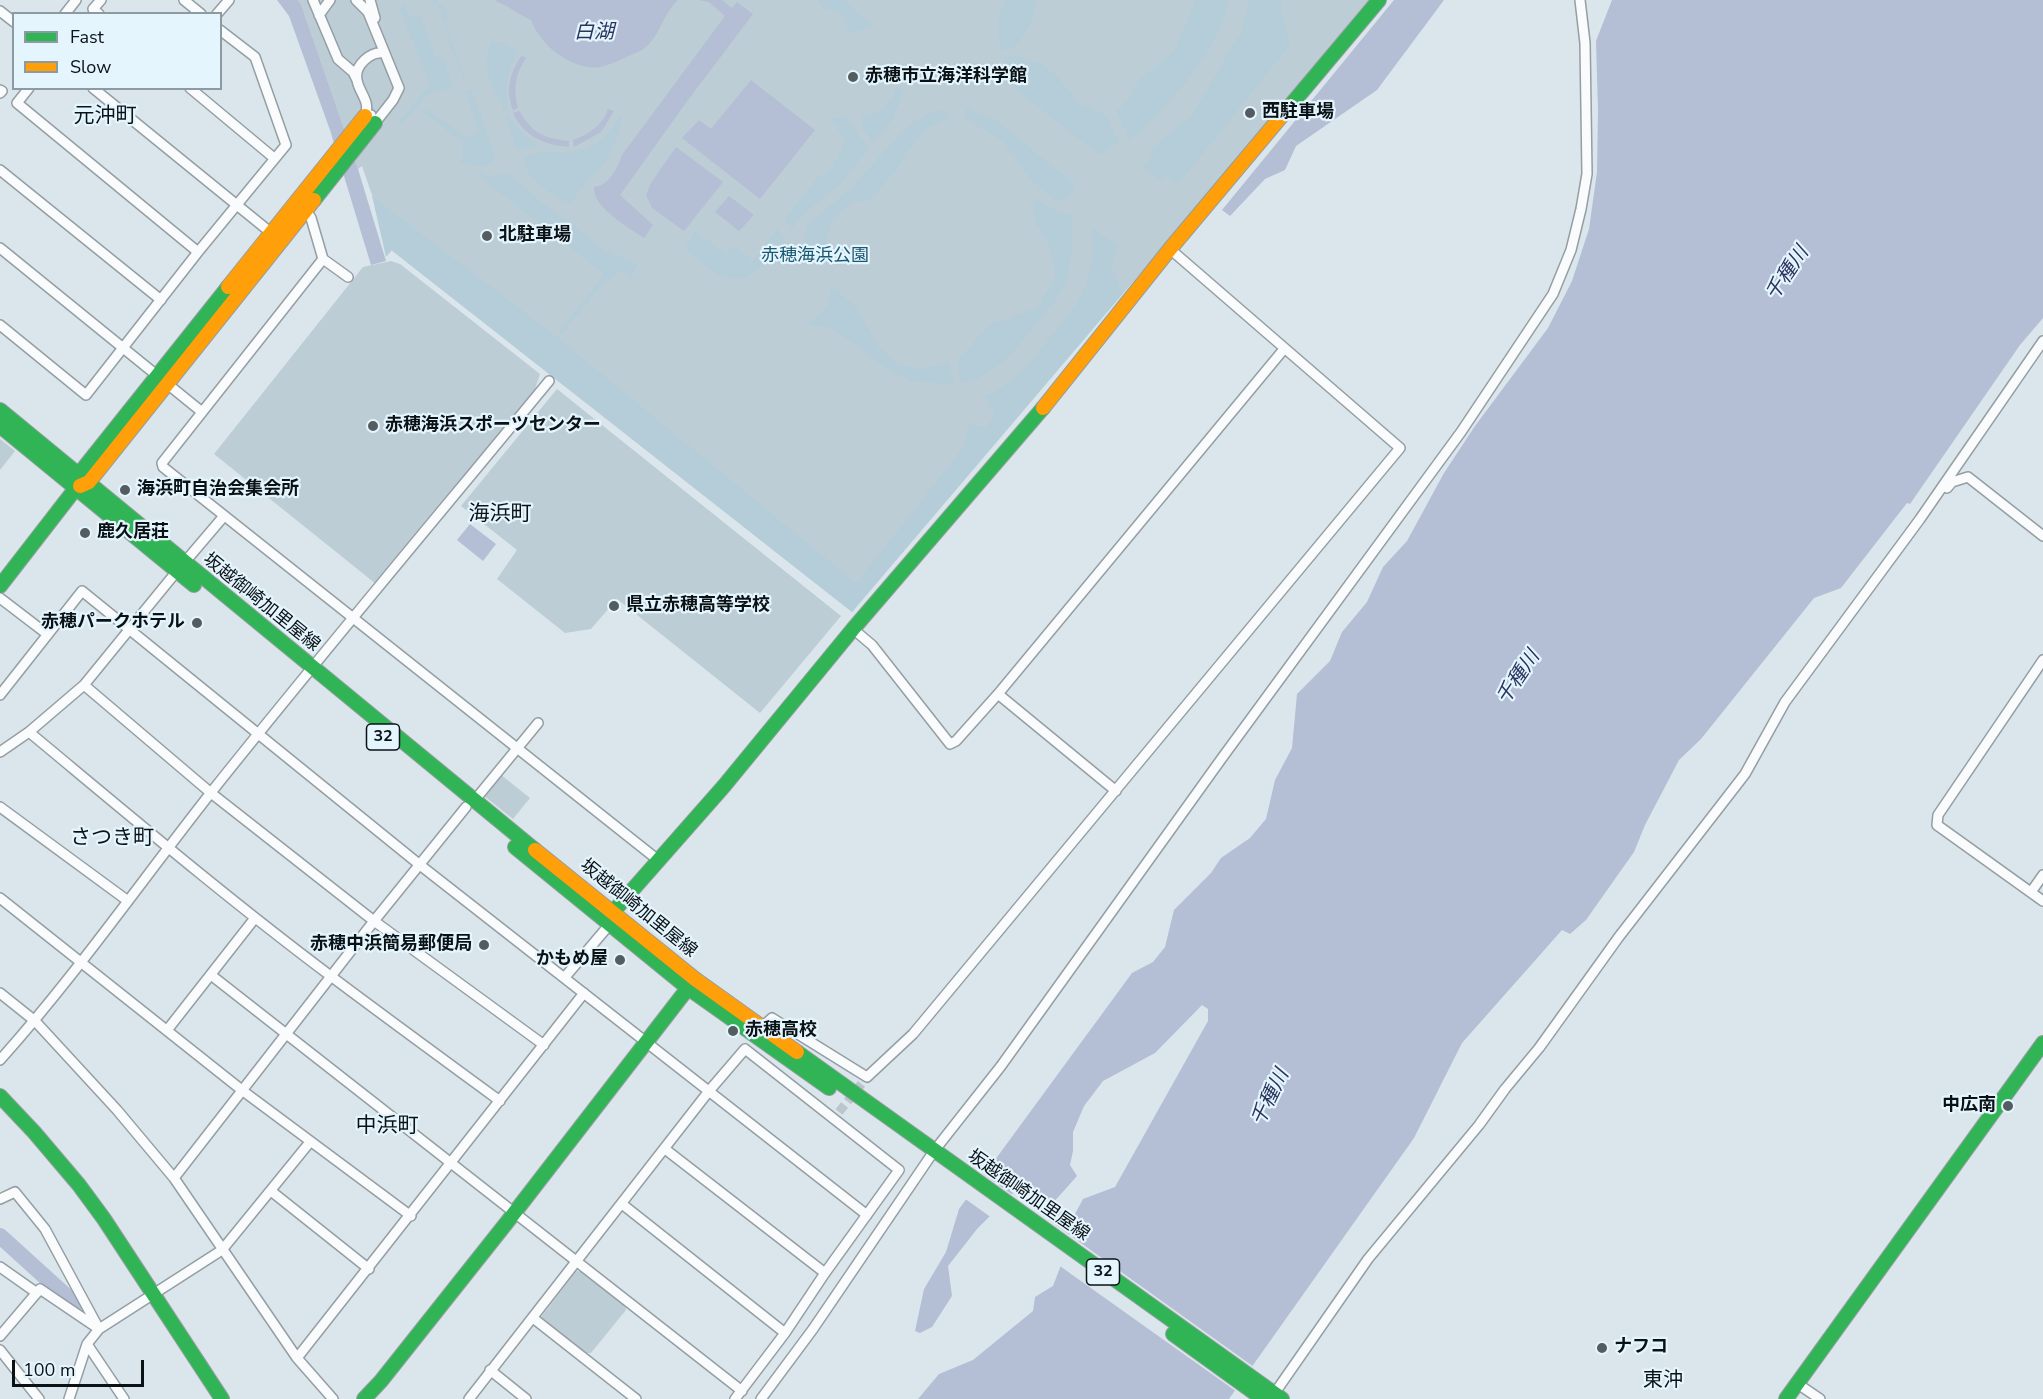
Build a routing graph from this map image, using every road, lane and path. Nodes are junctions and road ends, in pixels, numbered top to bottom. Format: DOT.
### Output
graph roads {
  1 [pos="76,0"];
  2 [pos="101,0"];
  3 [pos="184,0"];
  4 [pos="229,0"];
  5 [pos="313,0"];
  6 [pos="330,0"];
  7 [pos="356,0"];
  8 [pos="370,0"];
  9 [pos="1379,0"];
  10 [pos="1580,0"];
  11 [pos="0,11"];
  12 [pos="67,12"];
  13 [pos="97,12"];
  14 [pos="199,12"];
  15 [pos="219,12"];
  16 [pos="319,15"];
  17 [pos="12,20"];
  18 [pos="374,28"];
  19 [pos="222,32"];
  20 [pos="384,53"];
  21 [pos="357,80"];
  22 [pos="27,90"];
  23 [pos="95,90"];
  24 [pos="192,90"];
  25 [pos="365,98"];
  26 [pos="393,100"];
  27 [pos="374,118"];
  28 [pos="274,158"];
  29 [pos="337,161"];
  30 [pos="0,170"];
  31 [pos="302,205"];
  32 [pos="237,206"];
  33 [pos="276,237"];
  34 [pos="0,248"];
  35 [pos="1170,249"];
  36 [pos="198,252"];
  37 [pos="323,259"];
  38 [pos="348,277"];
  39 [pos="161,300"];
  40 [pos="0,326"];
  41 [pos="2043,341"];
  42 [pos="124,349"];
  43 [pos="1284,349"];
  44 [pos="162,380"];
  45 [pos="549,381"];
  46 [pos="0,410"];
  47 [pos="202,412"];
  48 [pos="0,426"];
  49 [pos="81,481"];
  50 [pos="224,516"];
  51 [pos="1920,519"];
  52 [pos="2043,536"];
  53 [pos="180,567"];
  54 [pos="0,586"];
  55 [pos="0,598"];
  56 [pos="353,619"];
  57 [pos="130,629"];
  58 [pos="853,629"];
  59 [pos="47,634"];
  60 [pos="2043,660"];
  61 [pos="309,670"];
  62 [pos="84,684"];
  63 [pos="998,694"];
  64 [pos="0,695"];
  65 [pos="538,723"];
  66 [pos="29,732"];
  67 [pos="258,734"];
  68 [pos="517,748"];
  69 [pos="0,752"];
  70 [pos="1116,791"];
  71 [pos="211,793"];
  72 [pos="470,804"];
  73 [pos="0,807"];
  74 [pos="168,849"];
  75 [pos="658,861"];
  76 [pos="420,865"];
  77 [pos="2043,875"];
  78 [pos="2031,892"];
  79 [pos="0,898"];
  80 [pos="2043,900"];
  81 [pos="128,902"];
  82 [pos="255,918"];
  83 [pos="611,918"];
  84 [pos="374,921"];
  85 [pos="81,962"];
  86 [pos="211,975"];
  87 [pos="332,977"];
  88 [pos="565,977"];
  89 [pos="692,984"];
  90 [pos="0,993"];
  91 [pos="584,993"];
  92 [pos="35,1021"];
  93 [pos="168,1029"];
  94 [pos="758,1032"];
  95 [pos="287,1033"];
  96 [pos="647,1042"];
  97 [pos="2043,1043"];
  98 [pos="544,1045"];
  99 [pos="745,1049"];
  100 [pos="0,1060"];
  101 [pos="243,1090"];
  102 [pos="709,1091"];
  103 [pos="0,1096"];
  104 [pos="501,1101"];
  105 [pos="310,1142"];
  106 [pos="665,1149"];
  107 [pos="934,1157"];
  108 [pos="452,1162"];
  109 [pos="174,1178"];
  110 [pos="271,1191"];
  111 [pos="0,1199"];
  112 [pos="622,1204"];
  113 [pos="515,1211"];
  114 [pos="867,1215"];
  115 [pos="411,1216"];
  116 [pos="222,1250"];
  117 [pos="577,1261"];
  118 [pos="0,1267"];
  119 [pos="369,1269"];
  120 [pos="825,1273"];
  121 [pos="37,1293"];
  122 [pos="154,1296"];
  123 [pos="533,1318"];
  124 [pos="99,1329"];
  125 [pos="785,1333"];
  126 [pos="0,1336"];
  127 [pos="87,1344"];
  128 [pos="0,1350"];
  129 [pos="297,1358"];
  130 [pos="490,1370"];
  131 [pos="1798,1383"];
  132 [pos="742,1390"];
  133 [pos="1269,1396"];
  134 [pos="39,1399"];
  135 [pos="69,1399"];
  136 [pos="124,1399"];
  137 [pos="222,1399"];
  138 [pos="333,1399"];
  139 [pos="364,1399"];
  140 [pos="469,1399"];
  141 [pos="526,1399"];
  142 [pos="636,1399"];
  143 [pos="735,1399"];
  144 [pos="760,1399"];
  145 [pos="1786,1399"];
  146 [pos="1820,1399"];
  1 -- 12 [label="street"];
  2 -- 13 [label="street"];
  3 -- 14 [label="street"];
  4 -- 15 [label="street"];
  5 -- 16 [label="street"];
  6 -- 16 [label="street"];
  7 -- 18 [label="street"];
  8 -- 18 [label="street"];
  9 -- 35 [label="street"];
  10 -- 107 [label="street"];
  11 -- 17 [label="street"];
  16 -- 21 [label="street"];
  18 -- 20 [label="street"];
  19 -- 28 [label="street"];
  20 -- 21 [label="street"];
  20 -- 26 [label="street"];
  21 -- 25 [label="street"];
  22 -- 36 [label="street"];
  23 -- 32 [label="street"];
  24 -- 28 [label="street"];
  25 -- 26 [label="street"];
  25 -- 27 [label="street"];
  26 -- 27 [label="street"];
  27 -- 29 [label="street"];
  27 -- 29 [label="street"];
  28 -- 32 [label="street"];
  29 -- 31 [label="street"];
  30 -- 39 [label="street"];
  31 -- 33 [label="street"];
  31 -- 37 [label="street"];
  32 -- 33 [label="street"];
  32 -- 36 [label="street"];
  33 -- 44 [label="street"];
  34 -- 42 [label="street"];
  35 -- 43 [label="street"];
  35 -- 58 [label="street"];
  36 -- 39 [label="street"];
  37 -- 38 [label="street"];
  37 -- 47 [label="street"];
  39 -- 42 [label="street"];
  40 -- 42 [label="street"];
  41 -- 51 [label="street"];
  42 -- 44 [label="street"];
  43 -- 63 [label="street"];
  43 -- 70 [label="street"];
  44 -- 47 [label="street"];
  44 -- 49 [label="street"];
  45 -- 56 [label="street"];
  46 -- 49 [label="street, 坂越御崎加里屋線 / 32"];
  47 -- 50 [label="street"];
  48 -- 49 [label="street, 坂越御崎加里屋線 / 32"];
  49 -- 53 [label="street, 坂越御崎加里屋線 / 32"];
  49 -- 54 [label="street"];
  50 -- 53 [label="street"];
  50 -- 56 [label="street"];
  51 -- 52 [label="street"];
  51 -- 133 [label="street"];
  53 -- 57 [label="street"];
  53 -- 61 [label="street, 坂越御崎加里屋線 / 32"];
  55 -- 59 [label="street"];
  56 -- 61 [label="street"];
  56 -- 68 [label="street"];
  57 -- 59 [label="street"];
  57 -- 62 [label="street"];
  57 -- 67 [label="street"];
  58 -- 63 [label="street"];
  58 -- 75 [label="street"];
  59 -- 64 [label="street"];
  60 -- 78 [label="street"];
  61 -- 67 [label="street"];
  61 -- 72 [label="street, 坂越御崎加里屋線 / 32"];
  62 -- 66 [label="street"];
  62 -- 71 [label="street"];
  63 -- 70 [label="street"];
  65 -- 68 [label="street"];
  66 -- 69 [label="street"];
  66 -- 74 [label="street"];
  67 -- 71 [label="street"];
  67 -- 76 [label="street"];
  68 -- 72 [label="street"];
  68 -- 75 [label="street"];
  70 -- 94 [label="street"];
  71 -- 74 [label="street"];
  71 -- 84 [label="street"];
  72 -- 76 [label="street"];
  72 -- 83 [label="street, 坂越御崎加里屋線 / 32"];
  73 -- 81 [label="street"];
  74 -- 81 [label="street"];
  74 -- 82 [label="street"];
  75 -- 83 [label="street"];
  76 -- 84 [label="street"];
  76 -- 88 [label="street"];
  77 -- 78 [label="street"];
  78 -- 80 [label="street"];
  79 -- 85 [label="street"];
  81 -- 85 [label="street"];
  82 -- 86 [label="street"];
  82 -- 87 [label="street"];
  83 -- 88 [label="street"];
  83 -- 89 [label="street, 坂越御崎加里屋線 / 32"];
  84 -- 87 [label="street"];
  84 -- 98 [label="street"];
  85 -- 92 [label="street"];
  85 -- 93 [label="street"];
  86 -- 93 [label="street"];
  86 -- 95 [label="street"];
  87 -- 95 [label="street"];
  87 -- 104 [label="street"];
  88 -- 91 [label="street"];
  89 -- 94 [label="street, 坂越御崎加里屋線 / 32"];
  89 -- 96 [label="street"];
  90 -- 92 [label="street"];
  91 -- 96 [label="street"];
  91 -- 98 [label="street"];
  92 -- 100 [label="street"];
  92 -- 109 [label="street"];
  93 -- 101 [label="street"];
  94 -- 99 [label="street"];
  94 -- 107 [label="street, 坂越御崎加里屋線 / 32"];
  95 -- 101 [label="street"];
  95 -- 108 [label="street"];
  96 -- 102 [label="street"];
  96 -- 113 [label="street"];
  97 -- 131 [label="street"];
  98 -- 104 [label="street"];
  99 -- 102 [label="street"];
  99 -- 114 [label="street"];
  101 -- 105 [label="street"];
  101 -- 109 [label="street"];
  102 -- 106 [label="street"];
  102 -- 114 [label="street"];
  103 -- 122 [label="street"];
  104 -- 108 [label="street"];
  105 -- 110 [label="street"];
  105 -- 115 [label="street"];
  106 -- 112 [label="street"];
  106 -- 120 [label="street"];
  107 -- 133 [label="street, 坂越御崎加里屋線 / 32"];
  107 -- 144 [label="street"];
  108 -- 113 [label="street"];
  108 -- 115 [label="street"];
  109 -- 116 [label="street"];
  110 -- 116 [label="street"];
  110 -- 119 [label="street"];
  111 -- 124 [label="street"];
  112 -- 117 [label="street"];
  112 -- 125 [label="street"];
  113 -- 117 [label="street"];
  113 -- 139 [label="street"];
  114 -- 120 [label="street"];
  115 -- 119 [label="street"];
  116 -- 122 [label="street"];
  116 -- 129 [label="street"];
  117 -- 123 [label="street"];
  117 -- 132 [label="street"];
  118 -- 121 [label="street"];
  119 -- 129 [label="street"];
  120 -- 125 [label="street"];
  121 -- 124 [label="street"];
  121 -- 126 [label="street"];
  122 -- 124 [label="street"];
  122 -- 137 [label="street"];
  123 -- 130 [label="street"];
  123 -- 142 [label="street"];
  124 -- 127 [label="street"];
  125 -- 132 [label="street"];
  127 -- 135 [label="street"];
  127 -- 136 [label="street"];
  128 -- 134 [label="street"];
  129 -- 138 [label="street"];
  130 -- 140 [label="street"];
  130 -- 141 [label="street"];
  131 -- 145 [label="street"];
  131 -- 146 [label="street"];
  132 -- 143 [label="street"];
}
